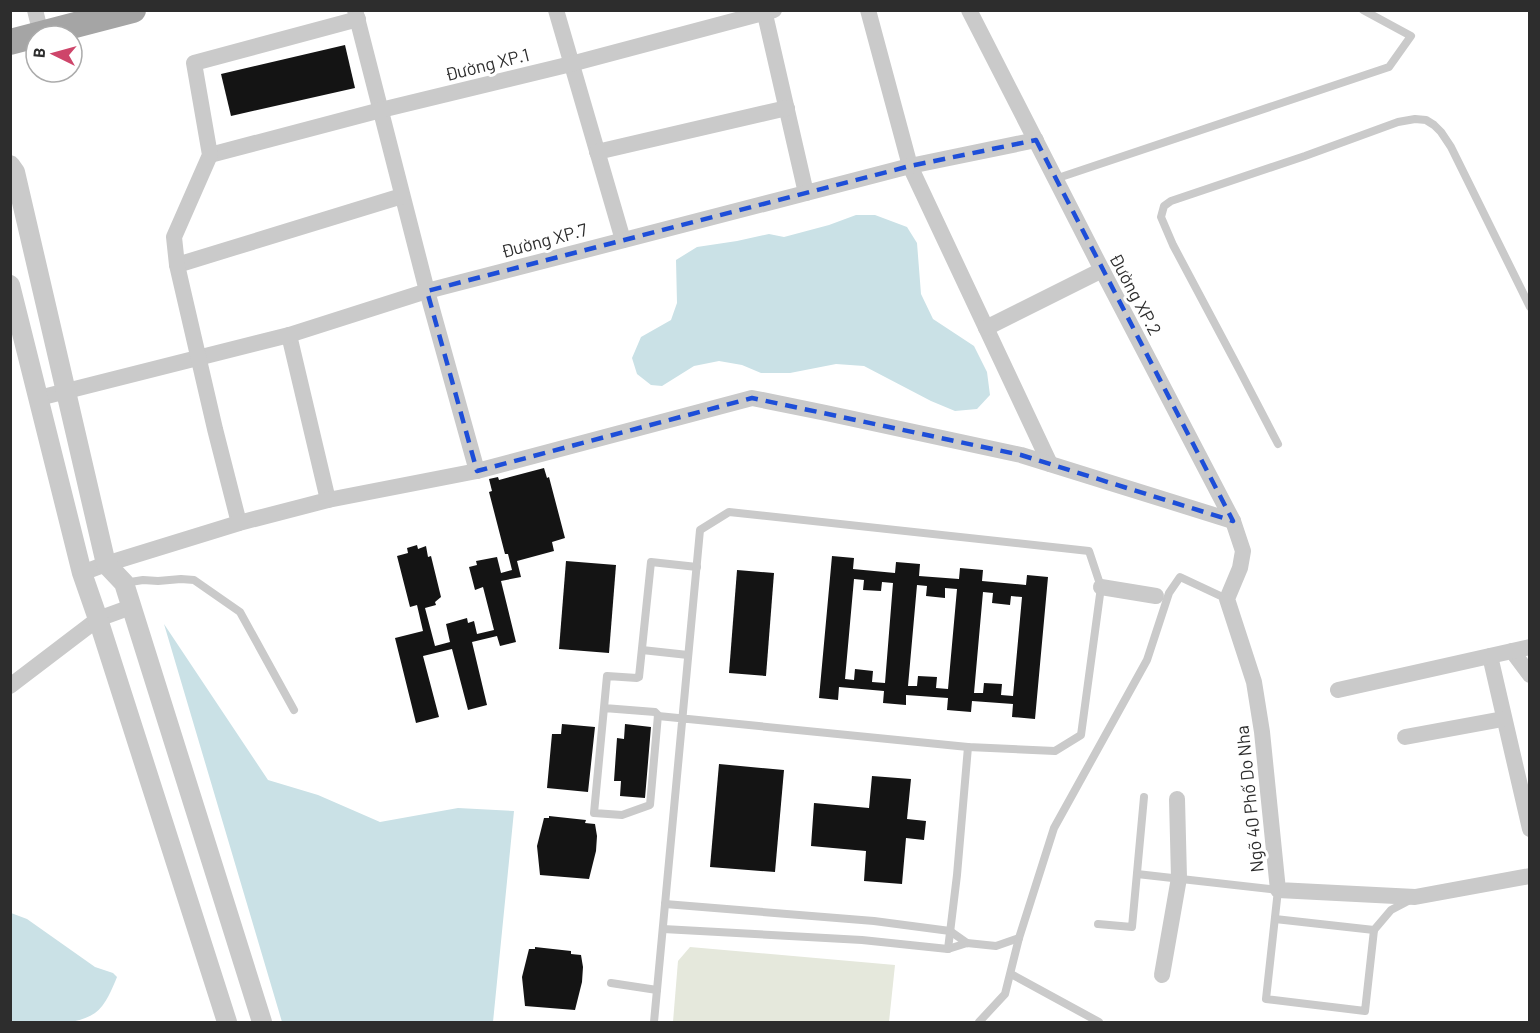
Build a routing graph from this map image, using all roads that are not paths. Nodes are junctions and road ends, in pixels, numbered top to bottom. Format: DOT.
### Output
graph roads {
  1 [pos="133,10"];
  2 [pos="556,10"];
  3 [pos="868,10"];
  4 [pos="969,10"];
  5 [pos="1363,10"];
  6 [pos="767,11"];
  7 [pos="357,15"];
  8 [pos="38,22"];
  9 [pos="10,42"];
  10 [pos="571,64"];
  11 [pos="787,108"];
  12 [pos="381,110"];
  13 [pos="1036,140"];
  14 [pos="597,153"];
  15 [pos="210,155"];
  16 [pos="10,165"];
  17 [pos="910,166"];
  18 [pos="1056,179"];
  19 [pos="807,193"];
  20 [pos="402,196"];
  21 [pos="623,240"];
  22 [pos="177,265"];
  23 [pos="1101,270"];
  24 [pos="10,285"];
  25 [pos="427,291"];
  26 [pos="1530,307"];
  27 [pos="986,328"];
  28 [pos="289,335"];
  29 [pos="17,337"];
  30 [pos="199,357"];
  31 [pos="65,390"];
  32 [pos="39,398"];
  33 [pos="1278,444"];
  34 [pos="1050,464"];
  35 [pos="477,471"];
  36 [pos="328,500"];
  37 [pos="1233,521"];
  38 [pos="239,523"];
  39 [pos="106,564"];
  40 [pos="697,567"];
  41 [pos="81,573"];
  42 [pos="124,583"];
  43 [pos="1101,587"];
  44 [pos="1162,597"];
  45 [pos="1227,599"];
  46 [pos="131,607"];
  47 [pos="98,619"];
  48 [pos="1530,647"];
  49 [pos="642,650"];
  50 [pos="1512,651"];
  51 [pos="688,655"];
  52 [pos="1490,656"];
  53 [pos="1530,675"];
  54 [pos="10,686"];
  55 [pos="1338,690"];
  56 [pos="604,708"];
  57 [pos="294,710"];
  58 [pos="658,716"];
  59 [pos="682,718"];
  60 [pos="1503,718"];
  61 [pos="1405,737"];
  62 [pos="968,747"];
  63 [pos="1144,796"];
  64 [pos="1177,799"];
  65 [pos="1530,830"];
  66 [pos="1137,874"];
  67 [pos="1530,876"];
  68 [pos="1179,878"];
  69 [pos="1278,890"];
  70 [pos="1415,897"];
  71 [pos="665,904"];
  72 [pos="1275,919"];
  73 [pos="1098,924"];
  74 [pos="663,929"];
  75 [pos="1374,930"];
  76 [pos="950,931"];
  77 [pos="1019,938"];
  78 [pos="967,943"];
  79 [pos="948,949"];
  80 [pos="1011,974"];
  81 [pos="1162,975"];
  82 [pos="611,983"];
  83 [pos="657,990"];
  84 [pos="226,1023"];
  85 [pos="262,1023"];
  86 [pos="654,1023"];
  87 [pos="979,1023"];
  88 [pos="1099,1023"];
  1 -- 8 [label="main road"];
  2 -- 10 [label="street"];
  3 -- 17 [label="street"];
  4 -- 13 [label="street, Đường XP.2"];
  5 -- 18 [label="lane"];
  6 -- 10 [label="street, Đường XP.1"];
  6 -- 11 [label="street"];
  7 -- 12 [label="street"];
  7 -- 15 [label="street"];
  8 -- 9 [label="main road"];
  10 -- 12 [label="street, Đường XP.1"];
  10 -- 14 [label="street"];
  11 -- 14 [label="street"];
  11 -- 19 [label="street"];
  12 -- 15 [label="street, Đường XP.1"];
  12 -- 20 [label="street"];
  13 -- 17 [label="street, Đường XP.7"];
  13 -- 18 [label="street, Đường XP.2"];
  14 -- 21 [label="street"];
  15 -- 22 [label="street"];
  16 -- 31 [label="street"];
  17 -- 19 [label="street, Đường XP.7"];
  17 -- 27 [label="street"];
  18 -- 23 [label="street, Đường XP.2"];
  19 -- 21 [label="street, Đường XP.7"];
  20 -- 22 [label="street"];
  20 -- 25 [label="street"];
  21 -- 25 [label="street, Đường XP.7"];
  22 -- 30 [label="street"];
  23 -- 27 [label="street"];
  23 -- 37 [label="street, Đường XP.2"];
  24 -- 29 [label="street"];
  25 -- 28 [label="street, Đường XP.7"];
  25 -- 35 [label="street"];
  26 -- 33 [label="lane"];
  27 -- 34 [label="street"];
  28 -- 30 [label="street, Đường XP.7"];
  28 -- 36 [label="street"];
  29 -- 32 [label="street"];
  30 -- 31 [label="street, Đường XP.7"];
  30 -- 38 [label="street"];
  31 -- 32 [label="street, Đường XP.7"];
  31 -- 39 [label="street"];
  32 -- 41 [label="street"];
  34 -- 35 [label="street"];
  34 -- 37 [label="street"];
  35 -- 36 [label="street"];
  36 -- 38 [label="street"];
  37 -- 45 [label="street, Đường XP.2"];
  38 -- 39 [label="street"];
  39 -- 41 [label="street"];
  39 -- 42 [label="street"];
  40 -- 43 [label="lane"];
  40 -- 49 [label="lane"];
  40 -- 51 [label="lane"];
  41 -- 47 [label="street"];
  42 -- 46 [label="street"];
  42 -- 57 [label="lane"];
  43 -- 44 [label="street"];
  43 -- 62 [label="lane"];
  44 -- 45 [label="lane"];
  44 -- 77 [label="lane"];
  45 -- 69 [label="street, Ngõ 40 Phố Do Nha"];
  46 -- 47 [label="street"];
  46 -- 85 [label="street"];
  47 -- 54 [label="street"];
  47 -- 84 [label="street"];
  48 -- 50 [label="street"];
  49 -- 51 [label="lane"];
  49 -- 56 [label="lane"];
  50 -- 52 [label="street"];
  50 -- 53 [label="street"];
  51 -- 59 [label="lane"];
  52 -- 55 [label="street"];
  52 -- 60 [label="street"];
  56 -- 58 [label="lane"];
  56 -- 58 [label="lane"];
  58 -- 59 [label="lane"];
  59 -- 62 [label="lane"];
  59 -- 71 [label="lane"];
  60 -- 61 [label="street"];
  60 -- 65 [label="street"];
  62 -- 76 [label="lane"];
  63 -- 66 [label="lane"];
  64 -- 68 [label="street"];
  66 -- 68 [label="lane"];
  66 -- 73 [label="lane"];
  67 -- 70 [label="street, Ngõ 40 Phố Do Nha"];
  68 -- 69 [label="lane"];
  68 -- 81 [label="street"];
  69 -- 70 [label="street, Ngõ 40 Phố Do Nha"];
  69 -- 72 [label="lane"];
  70 -- 75 [label="lane"];
  71 -- 74 [label="lane"];
  71 -- 76 [label="lane"];
  72 -- 75 [label="lane"];
  72 -- 75 [label="lane"];
  74 -- 79 [label="lane"];
  74 -- 83 [label="lane"];
  76 -- 78 [label="lane"];
  76 -- 79 [label="lane"];
  77 -- 78 [label="lane"];
  77 -- 80 [label="lane"];
  78 -- 79 [label="lane"];
  80 -- 87 [label="lane"];
  80 -- 88 [label="lane"];
  82 -- 83 [label="lane"];
  83 -- 86 [label="lane"];
}
